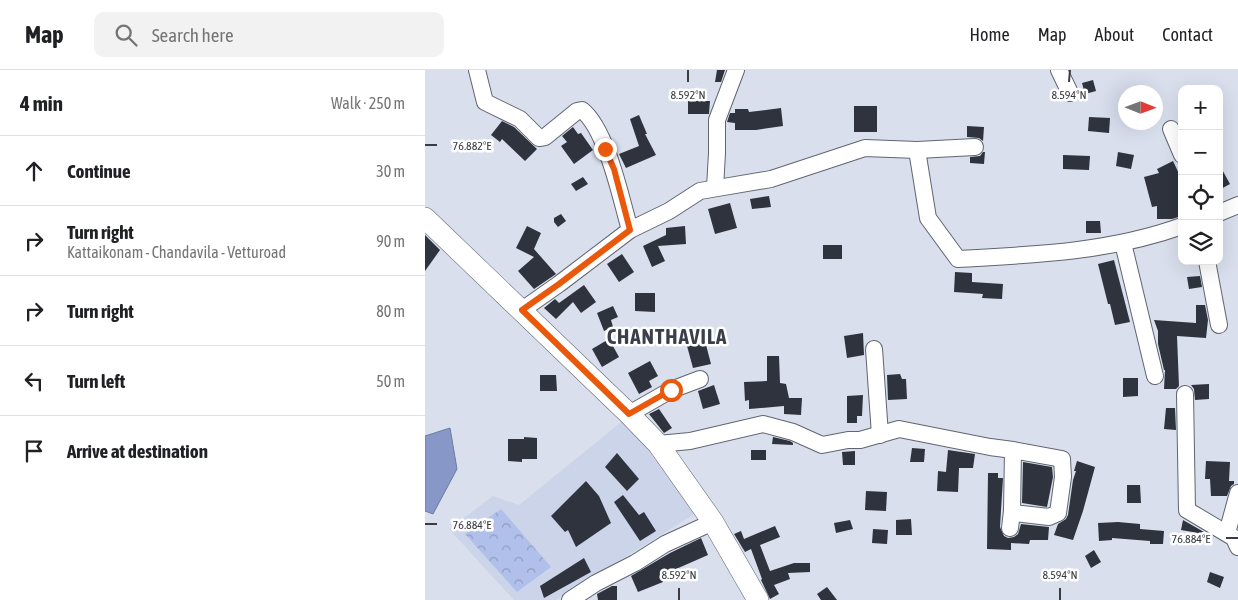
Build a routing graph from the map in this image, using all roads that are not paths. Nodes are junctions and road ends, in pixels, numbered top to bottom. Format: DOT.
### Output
graph roads {
  1 [pos="477,70"];
  2 [pos="736,70"];
  3 [pos="1059,70"];
  4 [pos="1070,93"];
  5 [pos="1171,129"];
  6 [pos="1178,146"];
  7 [pos="975,147"];
  8 [pos="917,150"];
  9 [pos="715,188"];
  10 [pos="1238,206"];
  11 [pos="1223,212"];
  12 [pos="425,218"];
  13 [pos="1178,227"];
  14 [pos="630,230"];
  15 [pos="1123,243"];
  16 [pos="1208,265"];
  17 [pos="522,310"];
  18 [pos="1219,325"];
  19 [pos="874,349"];
  20 [pos="1155,376"];
  21 [pos="700,380"];
  22 [pos="1185,394"];
  23 [pos="629,414"];
  24 [pos="880,435"];
  25 [pos="657,444"];
  26 [pos="1013,450"];
  27 [pos="1238,493"];
  28 [pos="1012,511"];
  29 [pos="713,522"];
  30 [pos="1010,528"];
  31 [pos="1227,533"];
  32 [pos="1238,547"];
  33 [pos="570,600"];
  34 [pos="758,600"];
  1 -- 14 [label="street"];
  2 -- 9 [label="street"];
  3 -- 4 [label="street"];
  5 -- 6 [label="street"];
  7 -- 8 [label="street"];
  8 -- 9 [label="street"];
  8 -- 15 [label="street"];
  9 -- 14 [label="street"];
  10 -- 11 [label="street"];
  12 -- 17 [label="main road"];
  13 -- 15 [label="street"];
  14 -- 17 [label="street"];
  15 -- 20 [label="street"];
  16 -- 18 [label="street"];
  17 -- 23 [label="main road"];
  19 -- 24 [label="street"];
  21 -- 23 [label="street"];
  22 -- 31 [label="street"];
  23 -- 25 [label="main road"];
  24 -- 25 [label="street"];
  24 -- 26 [label="street"];
  25 -- 29 [label="main road"];
  26 -- 28 [label="street"];
  26 -- 28 [label="street"];
  27 -- 31 [label="street"];
  28 -- 30 [label="street"];
  29 -- 33 [label="street"];
  29 -- 34 [label="main road"];
  31 -- 32 [label="street"];
}
